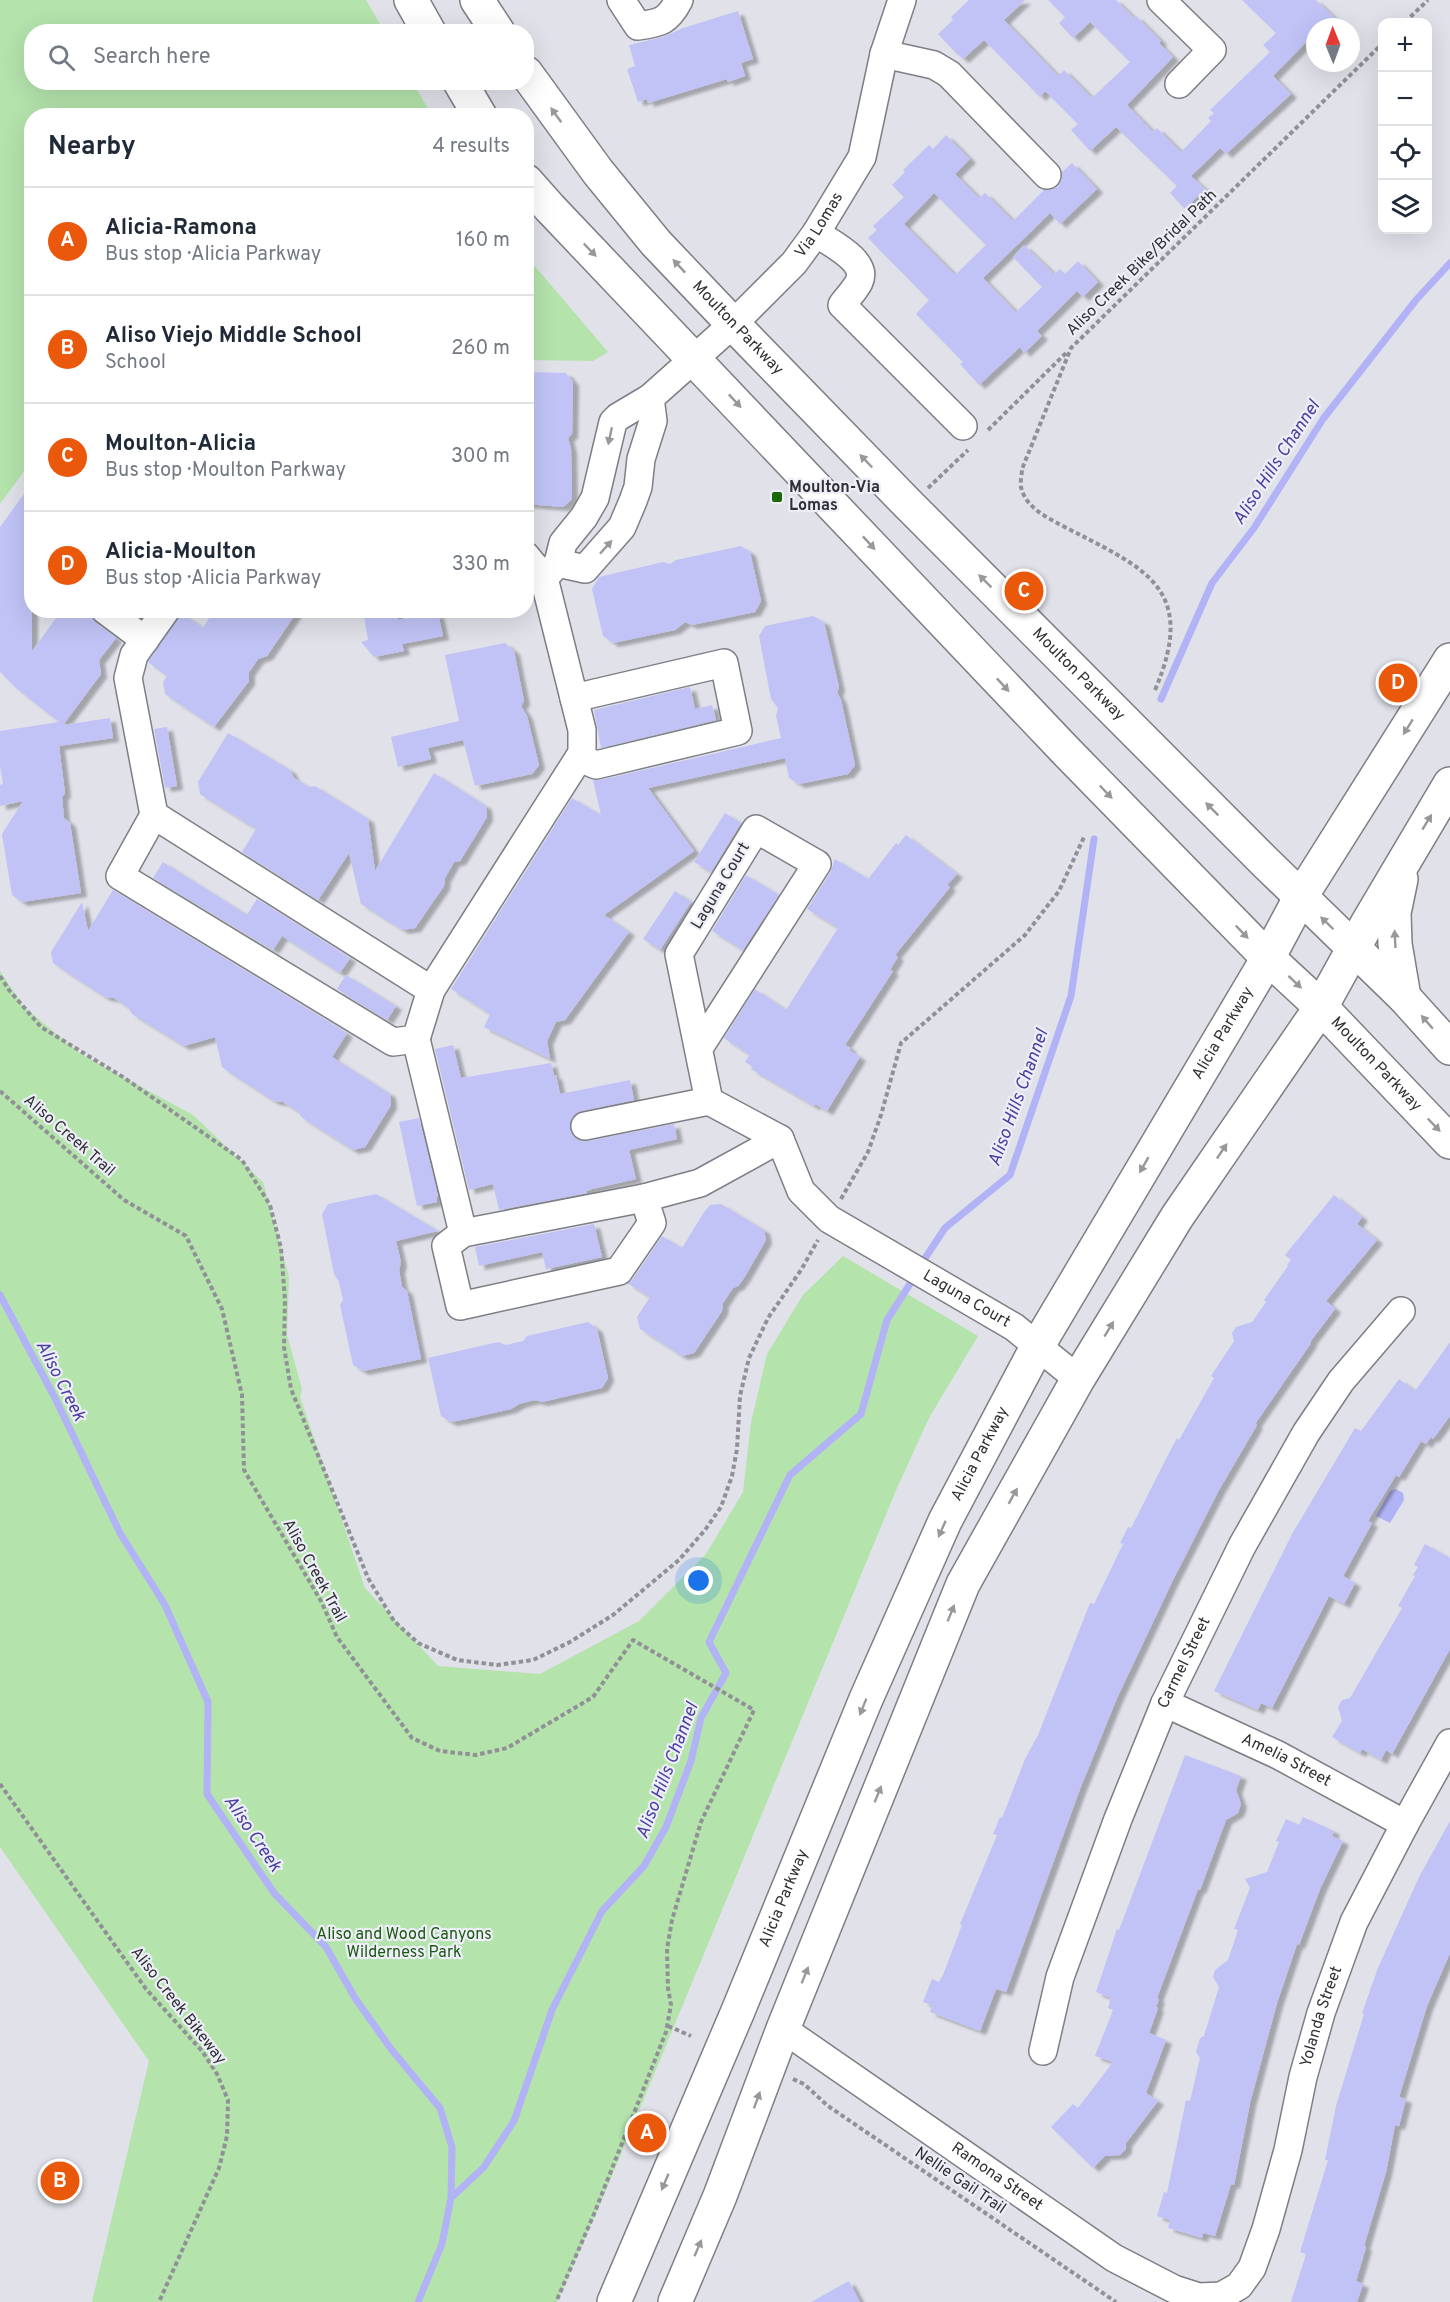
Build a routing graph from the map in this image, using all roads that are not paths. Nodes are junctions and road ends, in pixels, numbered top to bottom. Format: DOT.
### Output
graph roads {
  1 [pos="411,0"];
  2 [pos="477,0"];
  3 [pos="621,0"];
  4 [pos="679,0"];
  5 [pos="902,0"];
  6 [pos="1161,0"];
  7 [pos="424,24"];
  8 [pos="493,24"];
  9 [pos="884,54"];
  10 [pos="534,84"];
  11 [pos="1179,84"];
  12 [pos="465,90"];
  13 [pos="475,108"];
  14 [pos="1047,176"];
  15 [pos="534,190"];
  16 [pos="816,233"];
  17 [pos="734,324"];
  18 [pos="695,359"];
  19 [pos="650,398"];
  20 [pos="974,434"];
  21 [pos="534,561"];
  22 [pos="551,571"];
  23 [pos="116,618"];
  24 [pos="160,618"];
  25 [pos="145,640"];
  26 [pos="1450,660"];
  27 [pos="574,698"];
  28 [pos="579,758"];
  29 [pos="1450,784"];
  30 [pos="154,815"];
  31 [pos="1405,860"];
  32 [pos="1300,898"];
  33 [pos="1353,948"];
  34 [pos="1268,958"];
  35 [pos="431,990"];
  36 [pos="1404,997"];
  37 [pos="1321,1007"];
  38 [pos="416,1039"];
  39 [pos="699,1048"];
  40 [pos="1450,1048"];
  41 [pos="709,1101"];
  42 [pos="585,1126"];
  43 [pos="780,1139"];
  44 [pos="1450,1142"];
  45 [pos="644,1198"];
  46 [pos="463,1233"];
  47 [pos="1401,1311"];
  48 [pos="1037,1347"];
  49 [pos="1078,1379"];
  50 [pos="1165,1703"];
  51 [pos="1450,1743"];
  52 [pos="1405,1824"];
  53 [pos="738,2011"];
  54 [pos="783,2029"];
  55 [pos="1043,2051"];
  56 [pos="1221,2296"];
  57 [pos="614,2302"];
  58 [pos="675,2302"];
  1 -- 7 [label="main road"];
  2 -- 8 [label="main road"];
  3 -- 4 [label="street"];
  5 -- 9 [label="street, Via Lomas"];
  6 -- 11 [label="street"];
  9 -- 14 [label="street"];
  9 -- 16 [label="street, Via Lomas"];
  17 -- 10 [label="main road, Moulton Parkway, one-way"];
  12 -- 13 [label="main road"];
  15 -- 18 [label="main road, Moulton Parkway, one-way"];
  16 -- 17 [label="street, Via Lomas"];
  16 -- 20 [label="street"];
  17 -- 18 [label="street, Via Lomas"];
  32 -- 17 [label="main road, Moulton Parkway, one-way"];
  18 -- 19 [label="street, Via Lomas"];
  18 -- 34 [label="main road, Moulton Parkway, one-way"];
  19 -- 22 [label="street, Via Lomas, one-way"];
  22 -- 19 [label="street, one-way"];
  21 -- 22 [label="street"];
  22 -- 27 [label="street"];
  23 -- 25 [label="street"];
  24 -- 25 [label="street"];
  25 -- 30 [label="street"];
  26 -- 32 [label="main road, Alicia Parkway, one-way"];
  27 -- 28 [label="street"];
  27 -- 28 [label="street"];
  28 -- 35 [label="street"];
  31 -- 29 [label="main road, one-way"];
  30 -- 35 [label="street"];
  30 -- 38 [label="street"];
  31 -- 33 [label="main road"];
  36 -- 31 [label="main road, one-way"];
  33 -- 32 [label="main road, Moulton Parkway, one-way"];
  32 -- 34 [label="main road, Alicia Parkway"];
  33 -- 36 [label="main road, Moulton Parkway"];
  33 -- 37 [label="main road"];
  34 -- 37 [label="main road, Moulton Parkway, one-way"];
  34 -- 48 [label="main road, Alicia Parkway, one-way"];
  35 -- 38 [label="street"];
  40 -- 36 [label="main road, Moulton Parkway, one-way"];
  37 -- 44 [label="main road, Moulton Parkway, one-way"];
  49 -- 37 [label="main road, one-way"];
  38 -- 46 [label="street"];
  39 -- 39 [label="street, Laguna Court"];
  39 -- 41 [label="street, Laguna Court"];
  41 -- 42 [label="street"];
  41 -- 43 [label="street"];
  43 -- 45 [label="street"];
  43 -- 48 [label="street, Laguna Court"];
  45 -- 46 [label="street"];
  45 -- 46 [label="street"];
  47 -- 50 [label="street, Carmel Street"];
  48 -- 49 [label="street, Laguna Court"];
  48 -- 53 [label="main road, Alicia Parkway, one-way"];
  54 -- 49 [label="main road, one-way"];
  50 -- 52 [label="street, Amelia Street"];
  50 -- 55 [label="street, Carmel Street"];
  51 -- 52 [label="street, Yolanda Street"];
  52 -- 56 [label="street, Yolanda Street"];
  53 -- 54 [label="main road"];
  53 -- 57 [label="main road, Alicia Parkway, one-way"];
  54 -- 56 [label="street, Ramona Street"];
  58 -- 54 [label="main road, one-way"];
}
